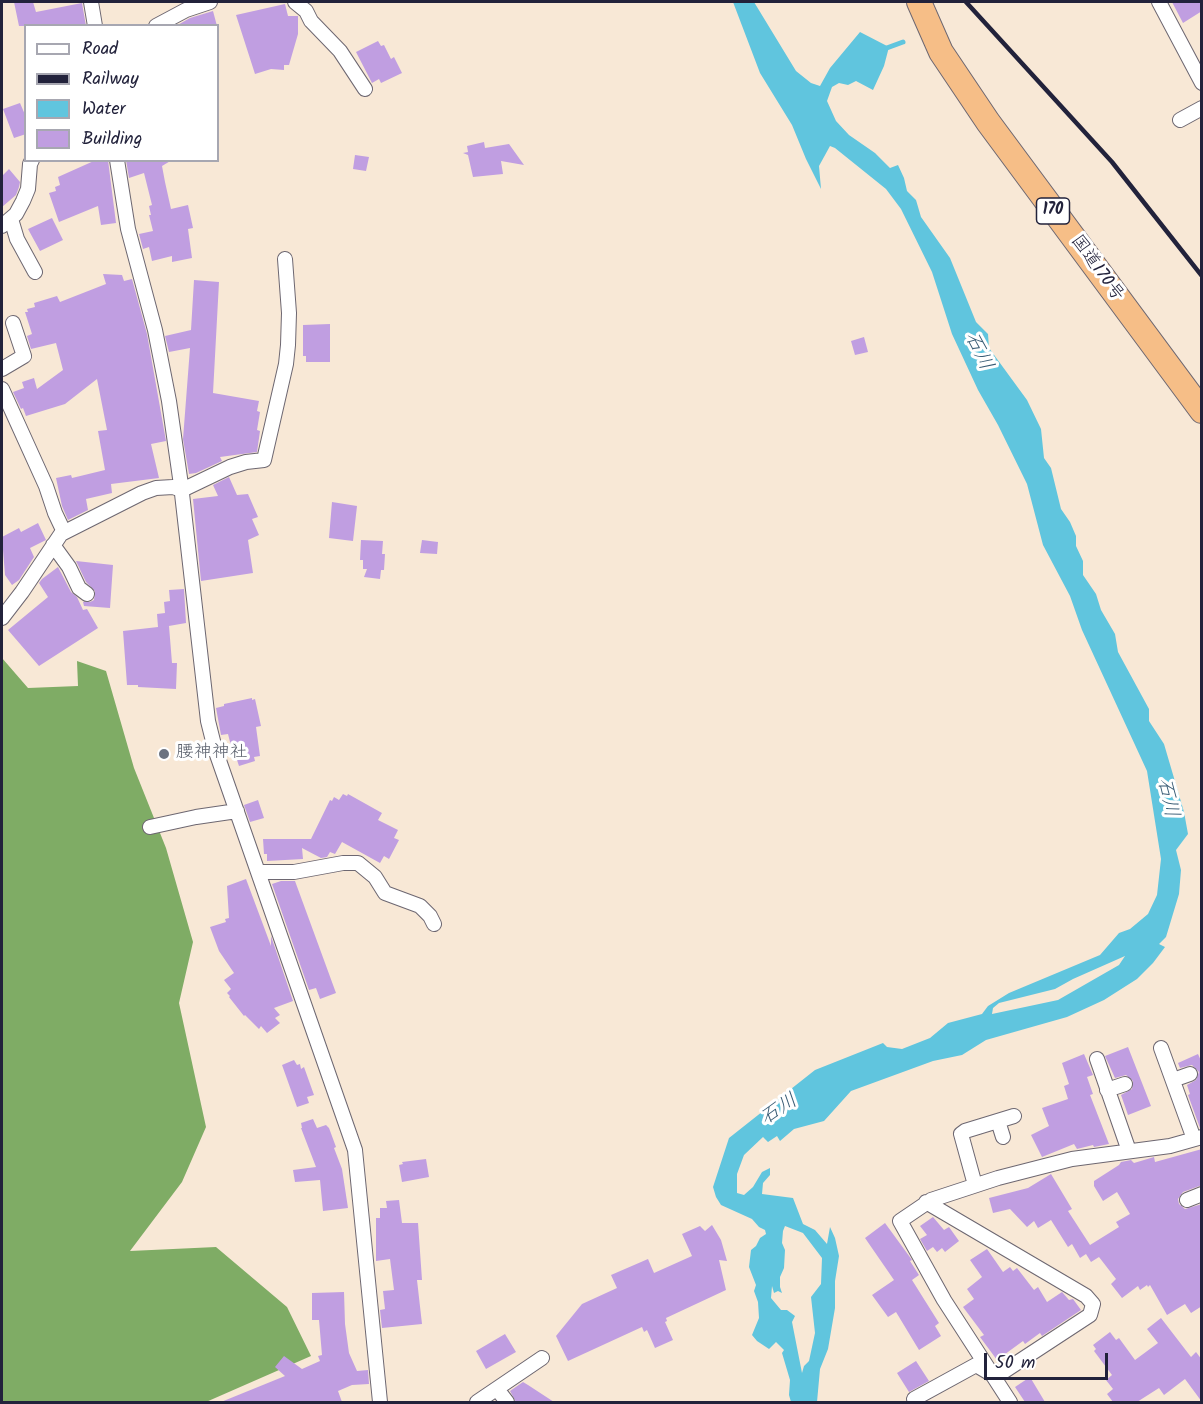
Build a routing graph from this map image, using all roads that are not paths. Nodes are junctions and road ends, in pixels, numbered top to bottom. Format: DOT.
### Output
graph roads {
  1 [pos="91,2"];
  2 [pos="210,2"];
  3 [pos="295,2"];
  4 [pos="919,2"];
  5 [pos="1159,2"];
  6 [pos="96,24"];
  7 [pos="160,24"];
  8 [pos="1202,83"];
  9 [pos="365,89"];
  10 [pos="1202,108"];
  11 [pos="1180,120"];
  12 [pos="31,162"];
  13 [pos="117,162"];
  14 [pos="6,222"];
  15 [pos="285,259"];
  16 [pos="35,272"];
  17 [pos="13,323"];
  18 [pos="2,369"];
  19 [pos="2,389"];
  20 [pos="1202,411"];
  21 [pos="182,490"];
  22 [pos="64,532"];
  23 [pos="53,545"];
  24 [pos="87,594"];
  25 [pos="2,618"];
  26 [pos="237,811"];
  27 [pos="150,826"];
  28 [pos="259,872"];
  29 [pos="434,924"];
  30 [pos="1161,1048"];
  31 [pos="1097,1059"];
  32 [pos="1190,1074"];
  33 [pos="1173,1080"];
  34 [pos="1125,1084"];
  35 [pos="1107,1090"];
  36 [pos="1014,1116"];
  37 [pos="998,1121"];
  38 [pos="1003,1137"];
  39 [pos="1198,1138"];
  40 [pos="1129,1151"];
  41 [pos="975,1185"];
  42 [pos="1202,1194"];
  43 [pos="1186,1200"];
  44 [pos="926,1202"];
  45 [pos="542,1358"];
  46 [pos="993,1375"];
  47 [pos="497,1389"];
  48 [pos="380,1402"];
  49 [pos="477,1402"];
  50 [pos="507,1402"];
  51 [pos="916,1402"];
  52 [pos="1010,1402"];
  1 -- 6 [label="street"];
  2 -- 7 [label="street"];
  3 -- 9 [label="street"];
  4 -- 20 [label="highway, 国道170号 / 170"];
  5 -- 8 [label="street"];
  10 -- 11 [label="street"];
  12 -- 14 [label="street"];
  13 -- 21 [label="street"];
  14 -- 16 [label="street"];
  15 -- 21 [label="street"];
  17 -- 18 [label="street"];
  19 -- 22 [label="street"];
  21 -- 22 [label="street"];
  21 -- 26 [label="street"];
  22 -- 23 [label="street"];
  23 -- 24 [label="street"];
  23 -- 25 [label="street"];
  26 -- 27 [label="street"];
  26 -- 28 [label="street"];
  28 -- 29 [label="street"];
  28 -- 48 [label="street"];
  30 -- 33 [label="street"];
  31 -- 35 [label="street"];
  32 -- 33 [label="street"];
  33 -- 39 [label="street"];
  34 -- 35 [label="street"];
  35 -- 40 [label="street"];
  36 -- 37 [label="street"];
  37 -- 38 [label="street"];
  37 -- 41 [label="street"];
  39 -- 40 [label="street"];
  40 -- 41 [label="street"];
  41 -- 44 [label="street"];
  42 -- 43 [label="street"];
  44 -- 46 [label="street"];
  44 -- 46 [label="street"];
  45 -- 47 [label="street"];
  46 -- 51 [label="street"];
  46 -- 52 [label="street"];
  47 -- 49 [label="street"];
  47 -- 50 [label="street"];
}
